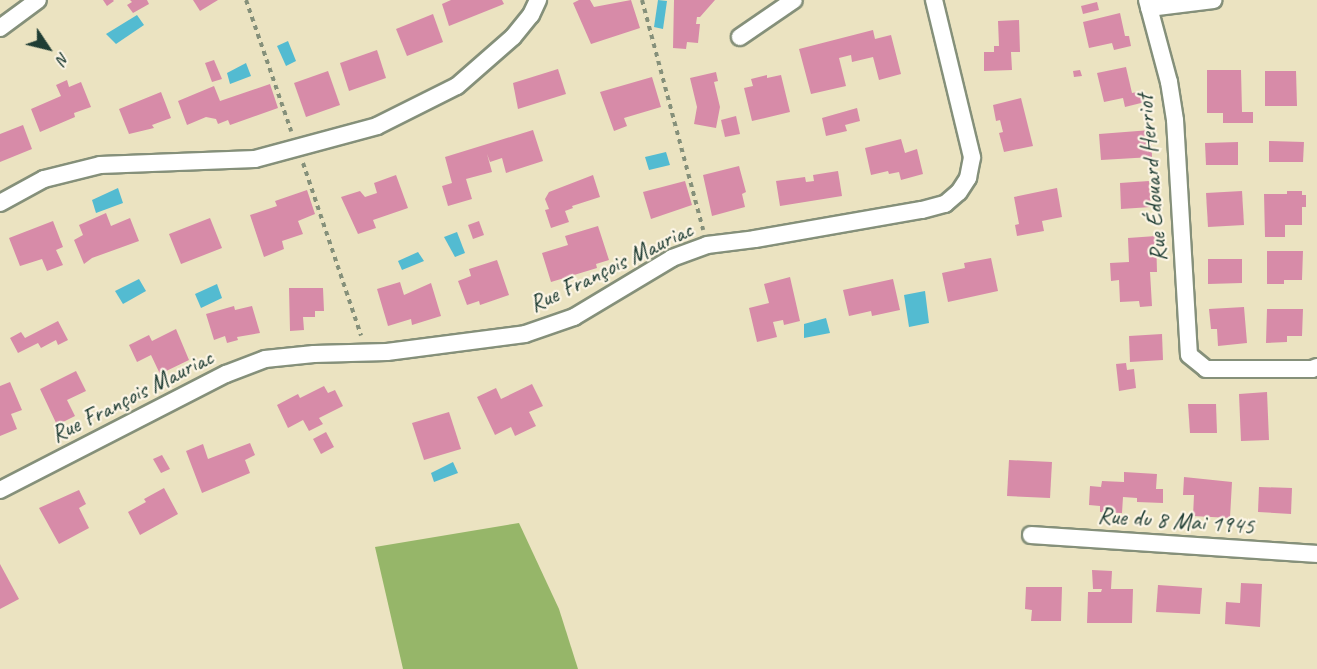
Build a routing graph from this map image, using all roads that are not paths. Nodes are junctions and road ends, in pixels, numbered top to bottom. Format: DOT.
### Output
graph roads {
  1 [pos="38,0"];
  2 [pos="538,0"];
  3 [pos="794,0"];
  4 [pos="934,0"];
  5 [pos="1214,0"];
  6 [pos="1148,4"];
  7 [pos="0,28"];
  8 [pos="740,38"];
  9 [pos="0,203"];
  10 [pos="1317,367"];
  11 [pos="0,490"];
  12 [pos="1031,535"];
  13 [pos="1317,554"];
  1 -- 7 [label="street"];
  2 -- 9 [label="street"];
  3 -- 8 [label="street"];
  4 -- 11 [label="street, Rue François Mauriac"];
  5 -- 6 [label="street"];
  6 -- 10 [label="street, Rue Édouard Herriot"];
  12 -- 13 [label="street, Rue du 8 Mai 1945"];
}
